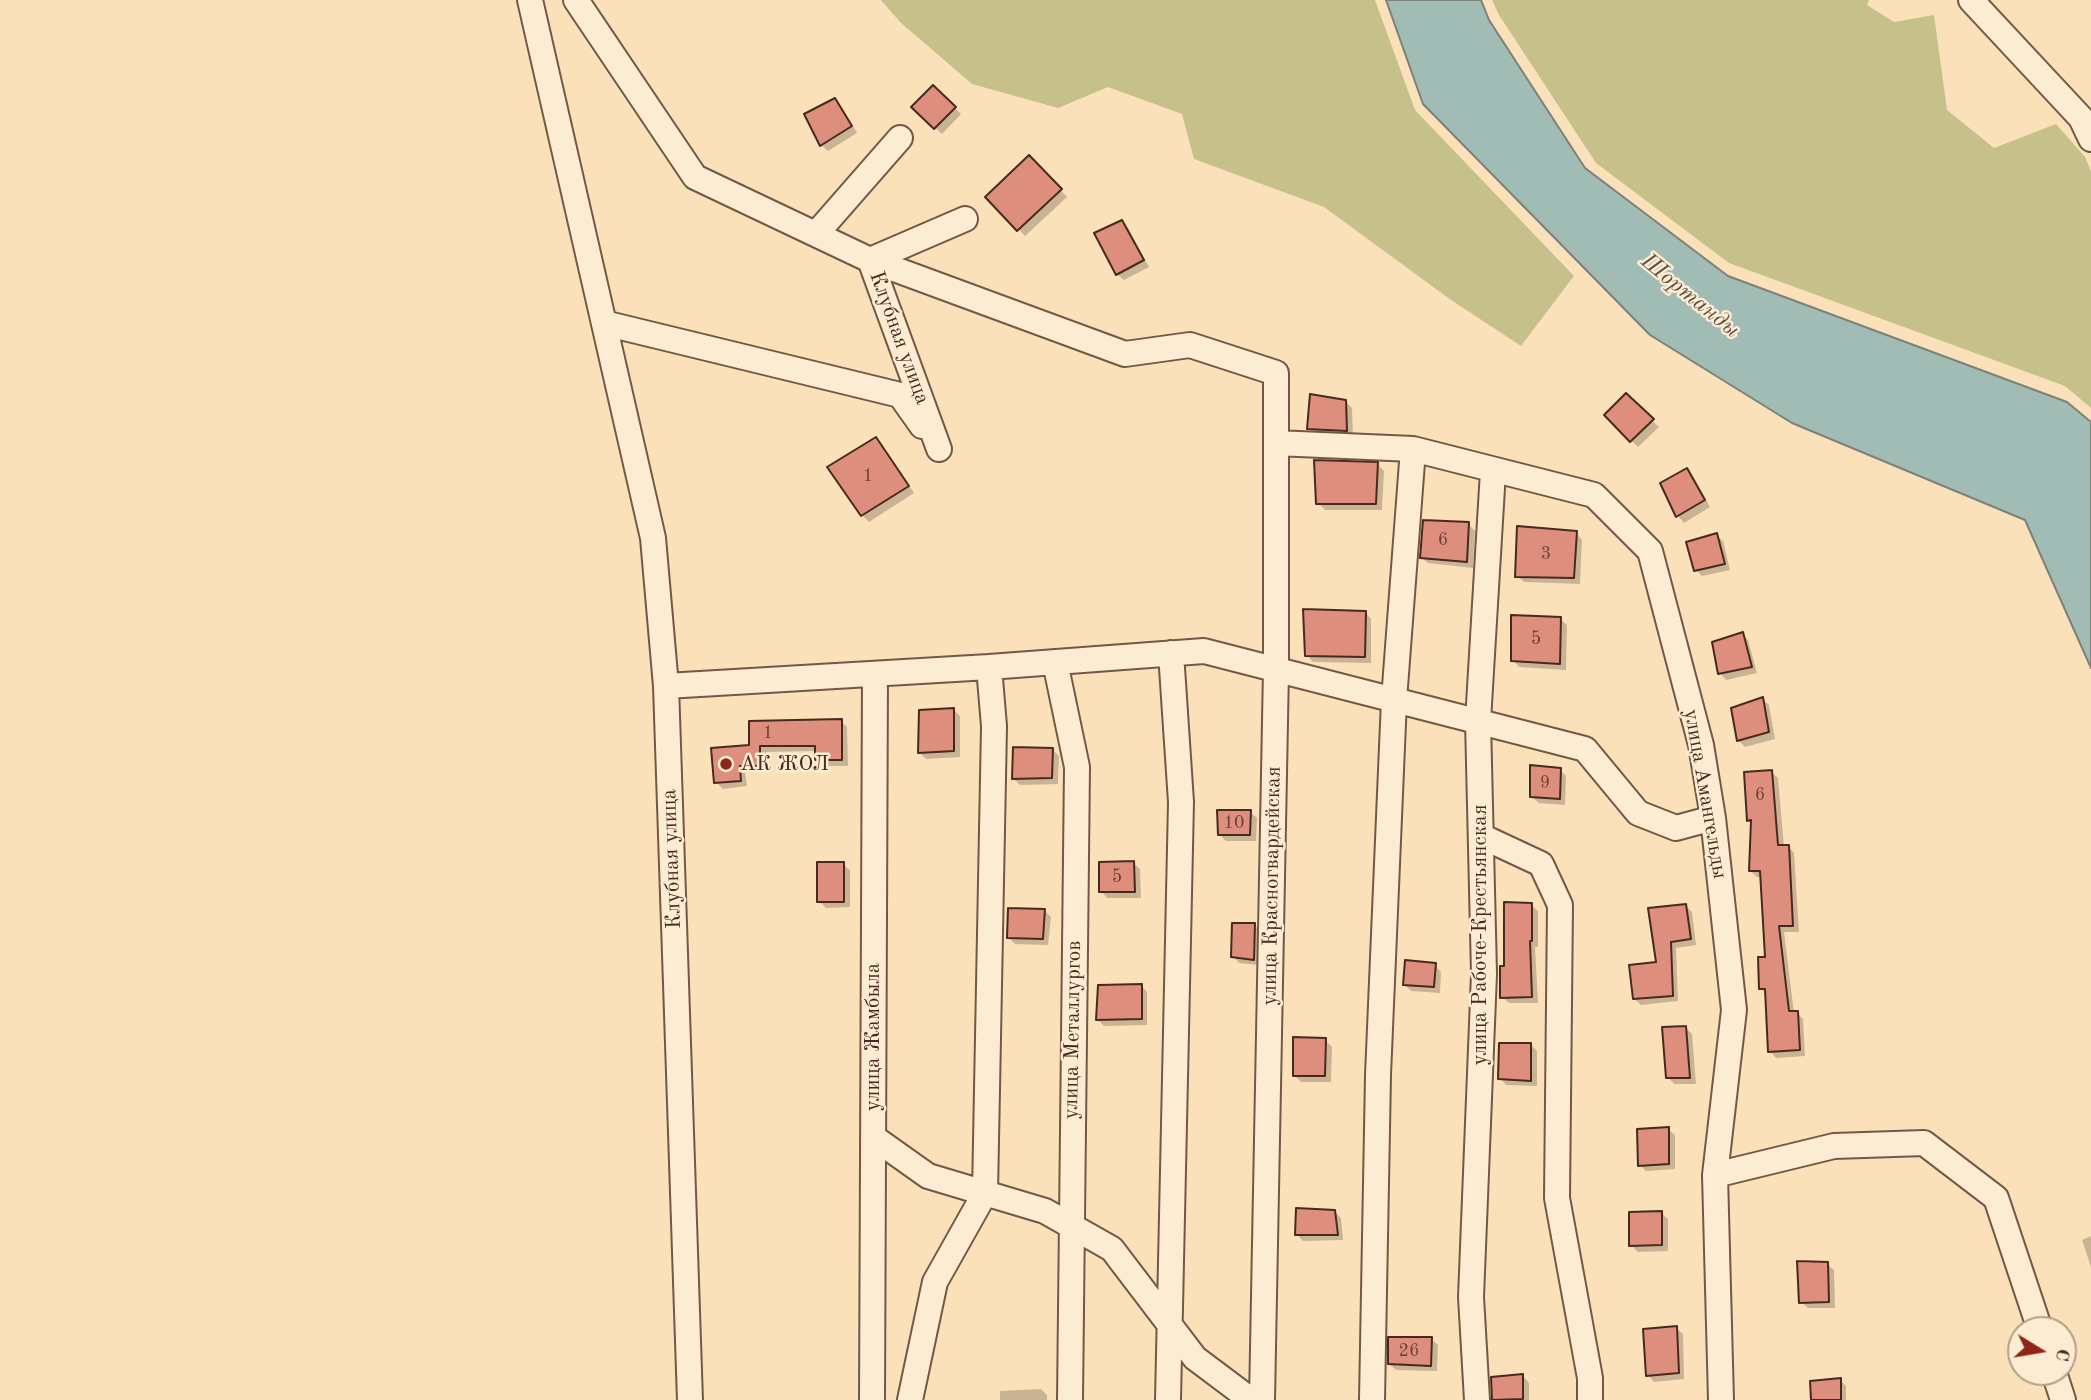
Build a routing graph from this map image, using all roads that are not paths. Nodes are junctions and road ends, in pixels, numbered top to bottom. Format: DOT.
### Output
graph roads {
  1 [pos="530,0"];
  2 [pos="576,0"];
  3 [pos="1970,0"];
  4 [pos="900,138"];
  5 [pos="2091,139"];
  6 [pos="965,219"];
  7 [pos="816,234"];
  8 [pos="870,260"];
  9 [pos="604,323"];
  10 [pos="1276,443"];
  11 [pos="1413,449"];
  12 [pos="1493,471"];
  13 [pos="1171,653"];
  14 [pos="1055,662"];
  15 [pos="989,667"];
  16 [pos="1276,669"];
  17 [pos="875,674"];
  18 [pos="666,686"];
  19 [pos="1394,700"];
  20 [pos="1478,722"];
  21 [pos="1713,818"];
  22 [pos="1481,835"];
  23 [pos="873,1137"];
  24 [pos="1715,1175"];
  25 [pos="985,1193"];
  26 [pos="1071,1226"];
  27 [pos="2035,1316"];
  28 [pos="1170,1325"];
  29 [pos="690,1400"];
  30 [pos="872,1400"];
  31 [pos="910,1400"];
  32 [pos="1070,1400"];
  33 [pos="1168,1400"];
  34 [pos="1251,1400"];
  35 [pos="1262,1400"];
  36 [pos="1372,1400"];
  37 [pos="1477,1400"];
  38 [pos="1590,1400"];
  39 [pos="1721,1400"];
  1 -- 9 [label="street, Клубная улица"];
  2 -- 7 [label="street, Клубная улица"];
  3 -- 5 [label="street"];
  4 -- 7 [label="street"];
  6 -- 8 [label="street"];
  7 -- 8 [label="street, Клубная улица"];
  8 -- 9 [label="street, Клубная улица"];
  8 -- 10 [label="street, улица Красногвардейская"];
  9 -- 18 [label="street, Клубная улица"];
  10 -- 11 [label="street, улица Амангельды"];
  10 -- 16 [label="street, улица Красногвардейская"];
  11 -- 12 [label="street, улица Амангельды"];
  11 -- 19 [label="street"];
  12 -- 20 [label="street, улица Рабоче-Крестьянская"];
  12 -- 21 [label="street, улица Амангельды"];
  13 -- 14 [label="street"];
  13 -- 16 [label="street"];
  13 -- 28 [label="street"];
  14 -- 15 [label="street"];
  14 -- 26 [label="street, улица Металлургов"];
  15 -- 17 [label="street"];
  15 -- 25 [label="street"];
  16 -- 19 [label="street"];
  16 -- 35 [label="street, улица Красногвардейская"];
  17 -- 18 [label="street"];
  17 -- 23 [label="street, улица Жамбыла"];
  18 -- 29 [label="street, Клубная улица"];
  19 -- 20 [label="street"];
  19 -- 36 [label="street"];
  20 -- 21 [label="street"];
  20 -- 22 [label="street, улица Рабоче-Крестьянская"];
  21 -- 24 [label="street, улица Амангельды"];
  22 -- 37 [label="street, улица Рабоче-Крестьянская"];
  22 -- 38 [label="street"];
  23 -- 25 [label="street"];
  23 -- 30 [label="street, улица Жамбыла"];
  24 -- 27 [label="street"];
  24 -- 39 [label="street, улица Амангельды"];
  25 -- 26 [label="street"];
  25 -- 31 [label="street"];
  26 -- 28 [label="street"];
  26 -- 32 [label="street, улица Металлургов"];
  28 -- 33 [label="street"];
  28 -- 34 [label="street"];
}
